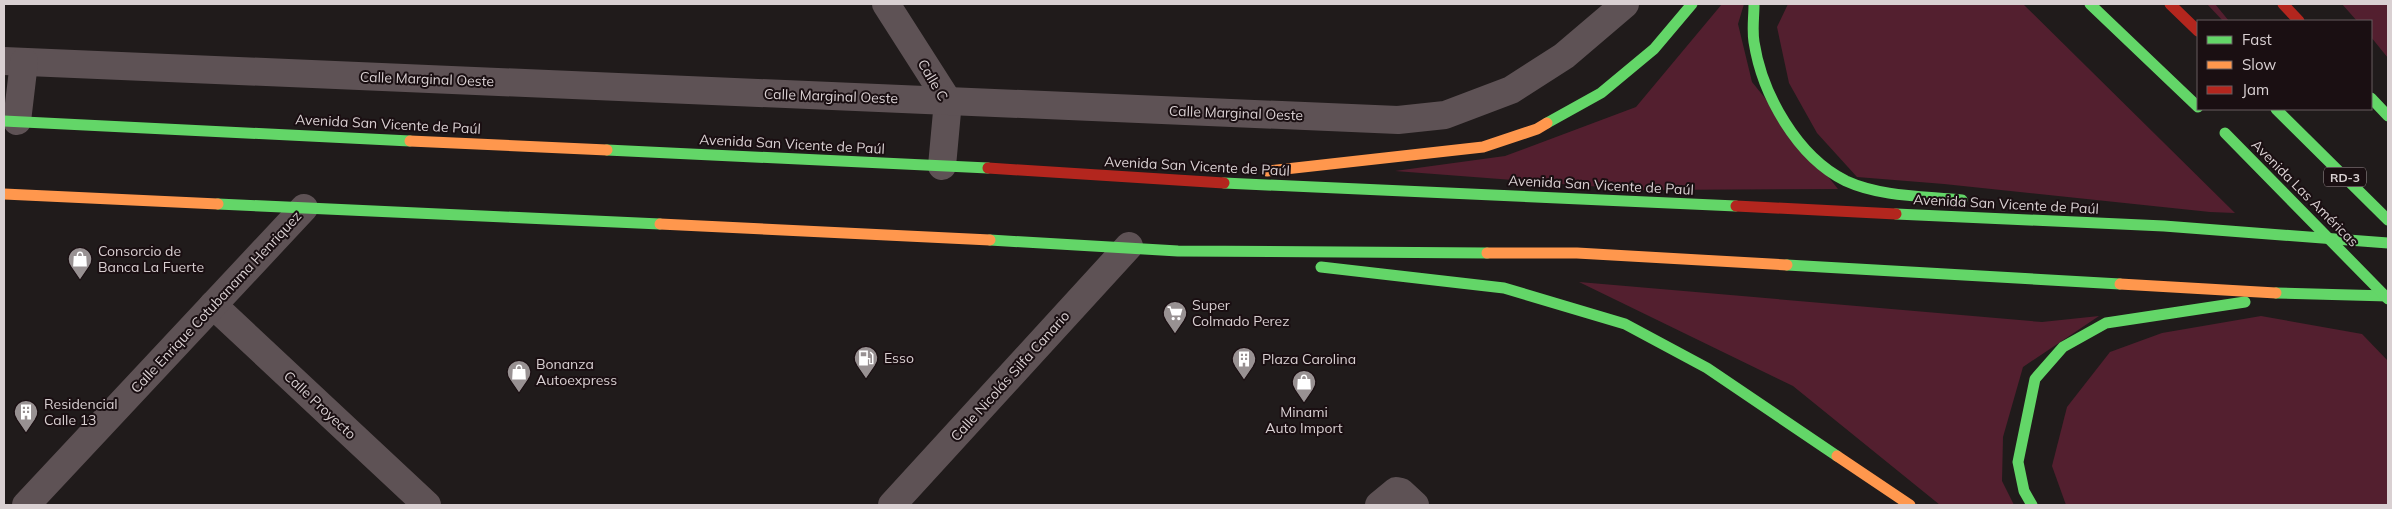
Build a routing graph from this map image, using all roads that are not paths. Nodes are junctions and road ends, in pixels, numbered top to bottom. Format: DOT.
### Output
graph roads {
  1 [pos="886,4"];
  2 [pos="1625,4"];
  3 [pos="1692,4"];
  4 [pos="1754,4"];
  5 [pos="2090,4"];
  6 [pos="2170,4"];
  7 [pos="2283,4"];
  8 [pos="2298,20"];
  9 [pos="2197,30"];
  10 [pos="14,62"];
  11 [pos="2372,99"];
  12 [pos="948,101"];
  13 [pos="2197,106"];
  14 [pos="2277,110"];
  15 [pos="2388,116"];
  16 [pos="10,121"];
  17 [pos="2222,130"];
  18 [pos="942,166"];
  19 [pos="1180,181"];
  20 [pos="4,194"];
  21 [pos="1972,202"];
  22 [pos="304,208"];
  23 [pos="2020,208"];
  24 [pos="2388,220"];
  25 [pos="2164,226"];
  26 [pos="2388,244"];
  27 [pos="1129,246"];
  28 [pos="1178,251"];
  29 [pos="1286,264"];
  30 [pos="1306,266"];
  31 [pos="2302,294"];
  32 [pos="2388,298"];
  33 [pos="213,304"];
  34 [pos="26,505"];
  35 [pos="427,505"];
  36 [pos="892,505"];
  37 [pos="1910,505"];
  38 [pos="2032,505"];
  1 -- 12 [label="street, Calle C"];
  2 -- 12 [label="street, Calle Marginal Oeste"];
  3 -- 19 [label="main road"];
  4 -- 21 [label="main road"];
  5 -- 13 [label="main road"];
  6 -- 9 [label="main road"];
  7 -- 8 [label="main road"];
  10 -- 12 [label="street, Calle Marginal Oeste"];
  10 -- 16 [label="street"];
  11 -- 15 [label="main road"];
  12 -- 18 [label="street, Calle C"];
  14 -- 24 [label="main road, RD-3"];
  16 -- 18 [label="main road, Avenida San Vicente de Paúl"];
  17 -- 32 [label="main road, Avenida Las Américas, bridge"];
  18 -- 19 [label="main road, Avenida San Vicente de Paúl"];
  19 -- 25 [label="main road, Avenida San Vicente de Paúl"];
  20 -- 22 [label="main road"];
  22 -- 27 [label="main road"];
  22 -- 33 [label="street, Calle Enrique Cotubanama Henriquez"];
  23 -- 25 [label="main road"];
  25 -- 26 [label="main road, Avenida San Vicente de Paúl"];
  27 -- 28 [label="main road"];
  27 -- 36 [label="street, Calle Nicolás Silfa Canario"];
  28 -- 29 [label="main road"];
  28 -- 31 [label="main road"];
  30 -- 37 [label="main road"];
  31 -- 32 [label="main road"];
  31 -- 38 [label="main road"];
  33 -- 34 [label="street, Calle Enrique Cotubanama Henriquez"];
  33 -- 35 [label="street, Calle Proyecto"];
}
